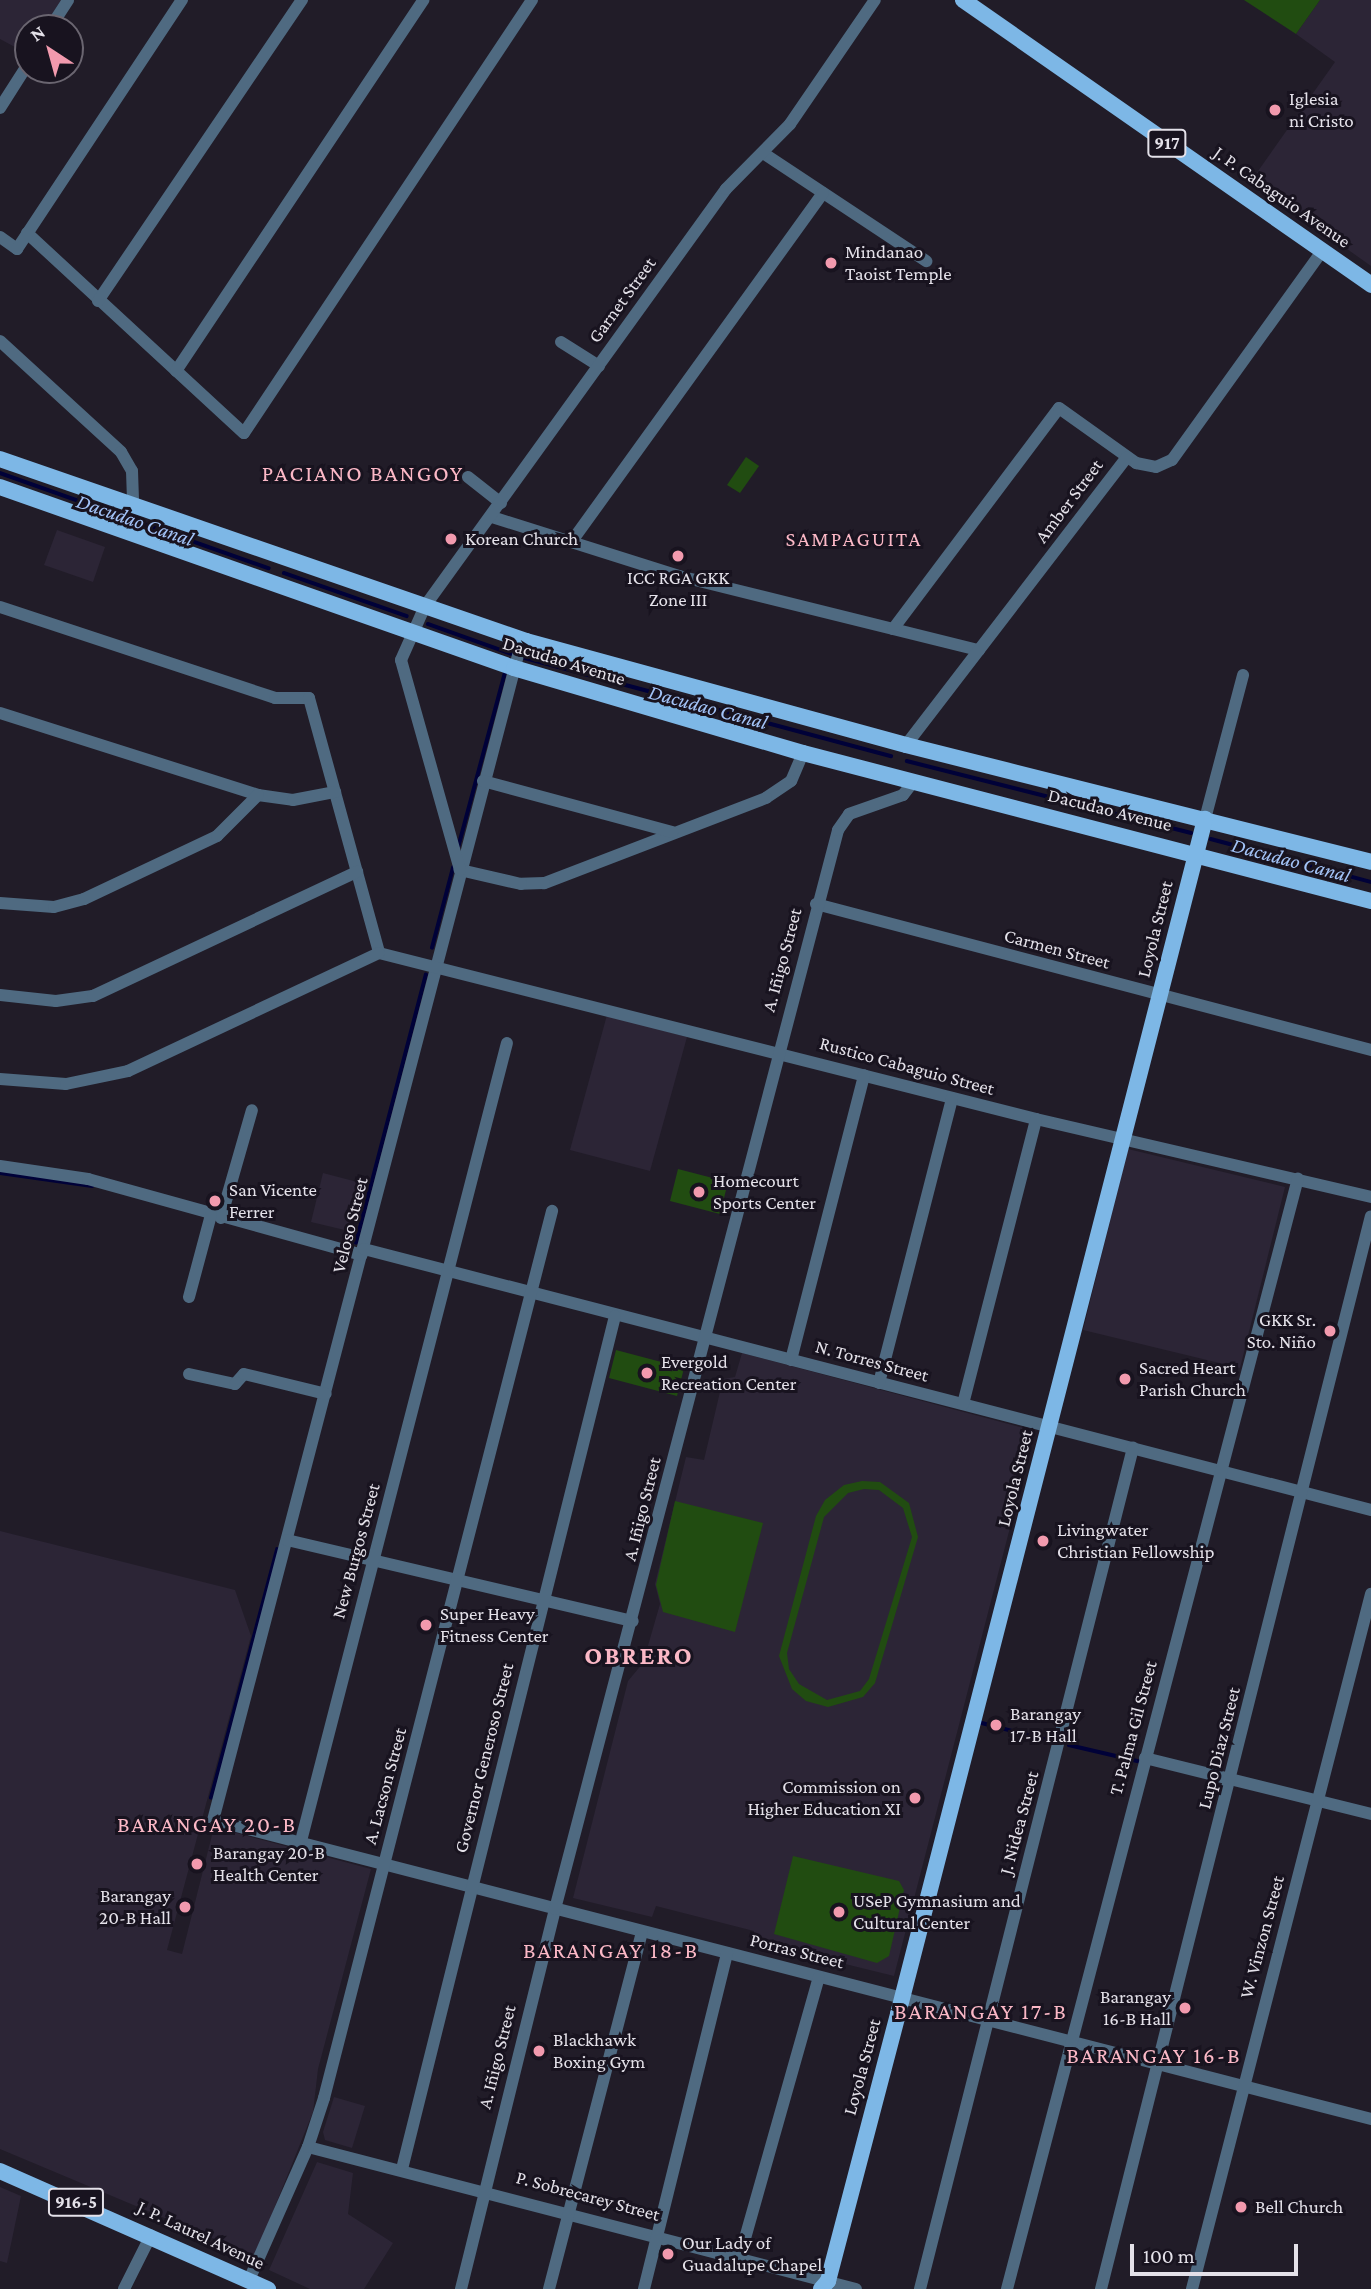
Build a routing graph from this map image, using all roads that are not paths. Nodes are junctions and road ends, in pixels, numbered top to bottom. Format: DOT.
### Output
graph roads {
  1 [pos="182,0"];
  2 [pos="302,0"];
  3 [pos="423,0"];
  4 [pos="532,0"];
  5 [pos="876,0"];
  6 [pos="963,0"];
  7 [pos="15,84"];
  8 [pos="0,108"];
  9 [pos="763,153"];
  10 [pos="823,193"];
  11 [pos="27,233"];
  12 [pos="0,237"];
  13 [pos="1322,251"];
  14 [pos="926,261"];
  15 [pos="1371,285"];
  16 [pos="98,301"];
  17 [pos="0,341"];
  18 [pos="561,342"];
  19 [pos="599,366"];
  20 [pos="176,371"];
  21 [pos="1126,458"];
  22 [pos="0,459"];
  23 [pos="468,477"];
  24 [pos="0,487"];
  25 [pos="501,503"];
  26 [pos="133,504"];
  27 [pos="492,517"];
  28 [pos="572,541"];
  29 [pos="276,554"];
  30 [pos="266,582"];
  31 [pos="425,606"];
  32 [pos="0,607"];
  33 [pos="893,629"];
  34 [pos="413,633"];
  35 [pos="522,640"];
  36 [pos="979,650"];
  37 [pos="514,668"];
  38 [pos="1243,675"];
  39 [pos="0,713"];
  40 [pos="906,745"];
  41 [pos="803,753"];
  42 [pos="483,781"];
  43 [pos="913,782"];
  44 [pos="335,792"];
  45 [pos="258,796"];
  46 [pos="1205,820"];
  47 [pos="672,832"];
  48 [pos="1195,853"];
  49 [pos="1371,862"];
  50 [pos="460,870"];
  51 [pos="357,872"];
  52 [pos="1371,901"];
  53 [pos="0,903"];
  54 [pos="816,904"];
  55 [pos="379,953"];
  56 [pos="435,968"];
  57 [pos="0,995"];
  58 [pos="1160,997"];
  59 [pos="507,1043"];
  60 [pos="1371,1050"];
  61 [pos="778,1052"];
  62 [pos="864,1075"];
  63 [pos="0,1079"];
  64 [pos="952,1097"];
  65 [pos="252,1110"];
  66 [pos="1036,1119"];
  67 [pos="1124,1139"];
  68 [pos="0,1166"];
  69 [pos="1298,1178"];
  70 [pos="1371,1197"];
  71 [pos="552,1211"];
  72 [pos="216,1216"];
  73 [pos="1371,1216"];
  74 [pos="363,1252"];
  75 [pos="449,1271"];
  76 [pos="531,1293"];
  77 [pos="189,1297"];
  78 [pos="615,1316"];
  79 [pos="706,1338"];
  80 [pos="791,1360"];
  81 [pos="189,1374"];
  82 [pos="879,1382"];
  83 [pos="326,1394"];
  84 [pos="963,1404"];
  85 [pos="1049,1427"];
  86 [pos="1133,1448"];
  87 [pos="1220,1472"];
  88 [pos="1303,1492"];
  89 [pos="1371,1510"];
  90 [pos="287,1540"];
  91 [pos="373,1560"];
  92 [pos="459,1581"];
  93 [pos="1371,1594"];
  94 [pos="544,1601"];
  95 [pos="633,1621"];
  96 [pos="1145,1758"];
  97 [pos="1231,1780"];
  98 [pos="1318,1801"];
  99 [pos="1371,1814"];
  100 [pos="213,1820"];
  101 [pos="301,1841"];
  102 [pos="384,1865"];
  103 [pos="471,1888"];
  104 [pos="555,1909"];
  105 [pos="642,1932"];
  106 [pos="727,1953"];
  107 [pos="819,1977"];
  108 [pos="902,1999"];
  109 [pos="985,2021"];
  110 [pos="1072,2042"];
  111 [pos="1158,2064"];
  112 [pos="1243,2087"];
  113 [pos="1371,2119"];
  114 [pos="308,2147"];
  115 [pos="402,2169"];
  116 [pos="0,2171"];
  117 [pos="483,2189"];
  118 [pos="570,2213"];
  119 [pos="657,2234"];
  120 [pos="151,2235"];
  121 [pos="740,2256"];
  122 [pos="249,2280"];
  123 [pos="824,2285"];
  124 [pos="124,2289"];
  125 [pos="268,2289"];
  126 [pos="461,2289"];
  127 [pos="549,2289"];
  128 [pos="644,2289"];
  129 [pos="856,2289"];
  130 [pos="920,2289"];
  131 [pos="1007,2289"];
  132 [pos="1101,2289"];
  133 [pos="1192,2289"];
  1 -- 11 [label="street"];
  2 -- 16 [label="street"];
  3 -- 20 [label="street"];
  4 -- 20 [label="street"];
  5 -- 9 [label="street, Garnet Street"];
  6 -- 13 [label="main road, J. P. Cabaguio Avenue / 917"];
  7 -- 8 [label="street"];
  9 -- 10 [label="street"];
  9 -- 19 [label="street, Garnet Street"];
  10 -- 14 [label="street"];
  10 -- 28 [label="street"];
  11 -- 12 [label="street"];
  11 -- 16 [label="street"];
  13 -- 15 [label="main road, J. P. Cabaguio Avenue / 917"];
  13 -- 21 [label="street, Amber Street"];
  16 -- 20 [label="street"];
  17 -- 26 [label="street"];
  18 -- 19 [label="street"];
  19 -- 25 [label="street, Garnet Street"];
  21 -- 33 [label="street"];
  21 -- 36 [label="street, Amber Street"];
  22 -- 26 [label="main road, Dacudao Avenue"];
  23 -- 25 [label="street"];
  24 -- 30 [label="main road, Dacudao Avenue"];
  25 -- 27 [label="street, Garnet Street"];
  26 -- 29 [label="main road, Dacudao Avenue"];
  27 -- 28 [label="street"];
  27 -- 31 [label="street, Garnet Street"];
  28 -- 33 [label="street"];
  29 -- 30 [label="main road"];
  29 -- 31 [label="main road, Dacudao Avenue"];
  30 -- 34 [label="main road, Dacudao Avenue"];
  31 -- 34 [label="street, Garnet Street"];
  31 -- 35 [label="main road, Dacudao Avenue"];
  32 -- 44 [label="street"];
  33 -- 36 [label="street"];
  34 -- 37 [label="main road, Dacudao Avenue"];
  34 -- 50 [label="street, Garnet Street"];
  35 -- 37 [label="street, Veloso Street"];
  35 -- 40 [label="main road, Dacudao Avenue"];
  36 -- 40 [label="street, Amber Street"];
  37 -- 41 [label="main road, Dacudao Avenue"];
  37 -- 42 [label="street, Veloso Street"];
  38 -- 46 [label="street, Loyola Street"];
  39 -- 45 [label="street"];
  40 -- 46 [label="main road, Dacudao Avenue"];
  41 -- 43 [label="main road, Dacudao Avenue"];
  41 -- 47 [label="street"];
  42 -- 47 [label="street"];
  42 -- 50 [label="street, Veloso Street"];
  43 -- 48 [label="main road, Dacudao Avenue"];
  43 -- 54 [label="street, A. Iñigo Street"];
  44 -- 45 [label="street"];
  44 -- 51 [label="street"];
  45 -- 53 [label="street"];
  46 -- 48 [label="main road, Loyola Street"];
  46 -- 49 [label="main road, Dacudao Avenue"];
  47 -- 50 [label="street"];
  48 -- 52 [label="main road, Dacudao Avenue"];
  48 -- 58 [label="main road, Loyola Street"];
  50 -- 56 [label="street, Veloso Street"];
  51 -- 55 [label="street"];
  51 -- 57 [label="street"];
  54 -- 58 [label="street, Carmen Street"];
  54 -- 61 [label="street, A. Iñigo Street"];
  55 -- 56 [label="street, Rustico Cabaguio Street"];
  55 -- 63 [label="street"];
  56 -- 61 [label="street, Rustico Cabaguio Street"];
  56 -- 74 [label="street, Veloso Street"];
  58 -- 60 [label="street, Carmen Street"];
  58 -- 67 [label="main road, Loyola Street"];
  59 -- 75 [label="street, New Burgos Street"];
  61 -- 62 [label="street, Rustico Cabaguio Street"];
  61 -- 79 [label="street, A. Iñigo Street"];
  62 -- 64 [label="street, Rustico Cabaguio Street"];
  62 -- 80 [label="street"];
  64 -- 66 [label="street, Rustico Cabaguio Street"];
  64 -- 82 [label="street"];
  65 -- 72 [label="street"];
  66 -- 67 [label="street, Rustico Cabaguio Street"];
  66 -- 84 [label="street"];
  67 -- 69 [label="street, Rustico Cabaguio Street"];
  67 -- 85 [label="main road, Loyola Street"];
  68 -- 72 [label="street, N. Torres Street"];
  69 -- 70 [label="street, Rustico Cabaguio Street"];
  69 -- 87 [label="street, T. Palma Gil Street"];
  71 -- 76 [label="street, A. Lacson Street"];
  72 -- 74 [label="street, N. Torres Street"];
  72 -- 77 [label="street"];
  73 -- 88 [label="street, Lupo Diaz Street"];
  74 -- 75 [label="street, N. Torres Street"];
  74 -- 83 [label="street, Veloso Street"];
  75 -- 76 [label="street, N. Torres Street"];
  75 -- 91 [label="street, New Burgos Street"];
  76 -- 78 [label="street, N. Torres Street"];
  76 -- 92 [label="street, A. Lacson Street"];
  78 -- 79 [label="street, N. Torres Street"];
  78 -- 94 [label="street, Governor Generoso Street"];
  79 -- 80 [label="street, N. Torres Street"];
  79 -- 95 [label="street, A. Iñigo Street"];
  80 -- 82 [label="street, N. Torres Street"];
  81 -- 83 [label="street"];
  82 -- 84 [label="street, N. Torres Street"];
  83 -- 90 [label="street, Veloso Street"];
  84 -- 85 [label="street, N. Torres Street"];
  85 -- 86 [label="street, N. Torres Street"];
  85 -- 108 [label="main road, Loyola Street"];
  86 -- 87 [label="street, N. Torres Street"];
  86 -- 109 [label="street, J. Nidea Street"];
  87 -- 88 [label="street, N. Torres Street"];
  87 -- 96 [label="street, T. Palma Gil Street"];
  88 -- 89 [label="street, N. Torres Street"];
  88 -- 97 [label="street, Lupo Diaz Street"];
  90 -- 91 [label="street"];
  90 -- 100 [label="street, Veloso Street"];
  91 -- 92 [label="street"];
  91 -- 101 [label="street, New Burgos Street"];
  92 -- 94 [label="street"];
  92 -- 102 [label="street, A. Lacson Street"];
  93 -- 98 [label="street, W. Vinzon Street"];
  94 -- 95 [label="street"];
  94 -- 103 [label="street, Governor Generoso Street"];
  95 -- 104 [label="street, A. Iñigo Street"];
  96 -- 97 [label="street"];
  96 -- 110 [label="street, T. Palma Gil Street"];
  97 -- 98 [label="street"];
  97 -- 111 [label="street, Lupo Diaz Street"];
  98 -- 99 [label="street"];
  98 -- 112 [label="street, W. Vinzon Street"];
  100 -- 101 [label="street, Porras Street"];
  101 -- 102 [label="street, Porras Street"];
  102 -- 103 [label="street, Porras Street"];
  102 -- 114 [label="street, A. Lacson Street"];
  103 -- 104 [label="street, Porras Street"];
  103 -- 115 [label="street, Governor Generoso Street"];
  104 -- 105 [label="street, Porras Street"];
  104 -- 117 [label="street, A. Iñigo Street"];
  105 -- 106 [label="street, Porras Street"];
  105 -- 118 [label="street"];
  106 -- 107 [label="street, Porras Street"];
  106 -- 119 [label="street"];
  107 -- 108 [label="street, Porras Street"];
  107 -- 121 [label="street"];
  108 -- 109 [label="street, Porras Street"];
  108 -- 123 [label="main road, Loyola Street"];
  109 -- 110 [label="street, Porras Street"];
  109 -- 130 [label="street, J. Nidea Street"];
  110 -- 111 [label="street, Porras Street"];
  110 -- 131 [label="street, T. Palma Gil Street"];
  111 -- 112 [label="street, Porras Street"];
  111 -- 132 [label="street, Lupo Diaz Street"];
  112 -- 113 [label="street, Porras Street"];
  112 -- 133 [label="street, W. Vinzon Street"];
  114 -- 115 [label="street, P. Sobrecarey Street"];
  114 -- 122 [label="street, A. Lacson Street"];
  115 -- 117 [label="street, P. Sobrecarey Street"];
  116 -- 120 [label="main road, J. P. Laurel Avenue / 916-5"];
  117 -- 118 [label="street, P. Sobrecarey Street"];
  117 -- 126 [label="street, A. Iñigo Street"];
  118 -- 119 [label="street, P. Sobrecarey Street"];
  118 -- 127 [label="street"];
  119 -- 121 [label="street, P. Sobrecarey Street"];
  119 -- 128 [label="street"];
  120 -- 122 [label="main road, J. P. Laurel Avenue / 916-5"];
  120 -- 124 [label="street"];
  121 -- 123 [label="street, P. Sobrecarey Street"];
  122 -- 125 [label="main road, J. P. Laurel Avenue / 916-5"];
  123 -- 129 [label="street, P. Sobrecarey Street"];
}
